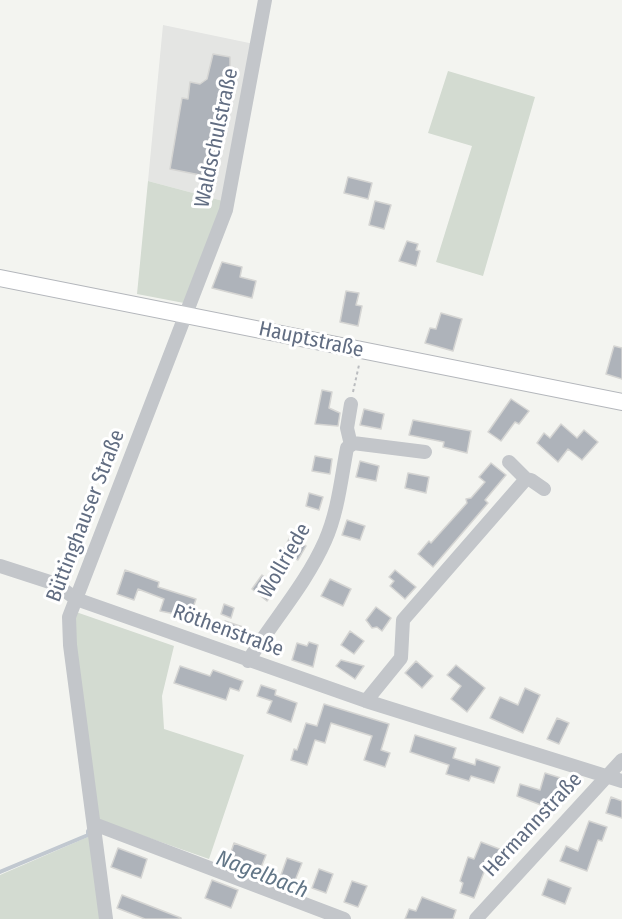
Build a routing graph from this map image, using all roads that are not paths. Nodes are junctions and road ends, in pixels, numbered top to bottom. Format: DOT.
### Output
graph roads {
  1 [pos="265,0"];
  2 [pos="0,278"];
  3 [pos="184,314"];
  4 [pos="622,402"];
  5 [pos="351,404"];
  6 [pos="351,445"];
  7 [pos="425,452"];
  8 [pos="509,462"];
  9 [pos="526,480"];
  10 [pos="544,489"];
  11 [pos="0,566"];
  12 [pos="76,599"];
  13 [pos="248,661"];
  14 [pos="366,701"];
  15 [pos="622,760"];
  16 [pos="606,777"];
  17 [pos="622,781"];
  18 [pos="94,824"];
  19 [pos="106,919"];
  20 [pos="344,919"];
  21 [pos="476,919"];
  1 -- 3 [label="street, Waldschulstraße"];
  2 -- 3 [label="main road, Hauptstraße"];
  3 -- 4 [label="main road, Hauptstraße"];
  3 -- 12 [label="street, Büttinghauser Straße"];
  5 -- 6 [label="street"];
  6 -- 7 [label="street"];
  6 -- 13 [label="street, Wollriede"];
  8 -- 9 [label="street"];
  9 -- 10 [label="street"];
  9 -- 14 [label="street"];
  11 -- 12 [label="street, Röthenstraße"];
  12 -- 13 [label="street, Röthenstraße"];
  12 -- 18 [label="street, Büttinghauser Straße"];
  13 -- 14 [label="street, Röthenstraße"];
  14 -- 16 [label="street, Röthenstraße"];
  15 -- 16 [label="street, Hermannstraße"];
  16 -- 17 [label="street, Röthenstraße"];
  16 -- 21 [label="street, Hermannstraße"];
  18 -- 19 [label="street, Büttinghauser Straße"];
  18 -- 20 [label="street"];
}
